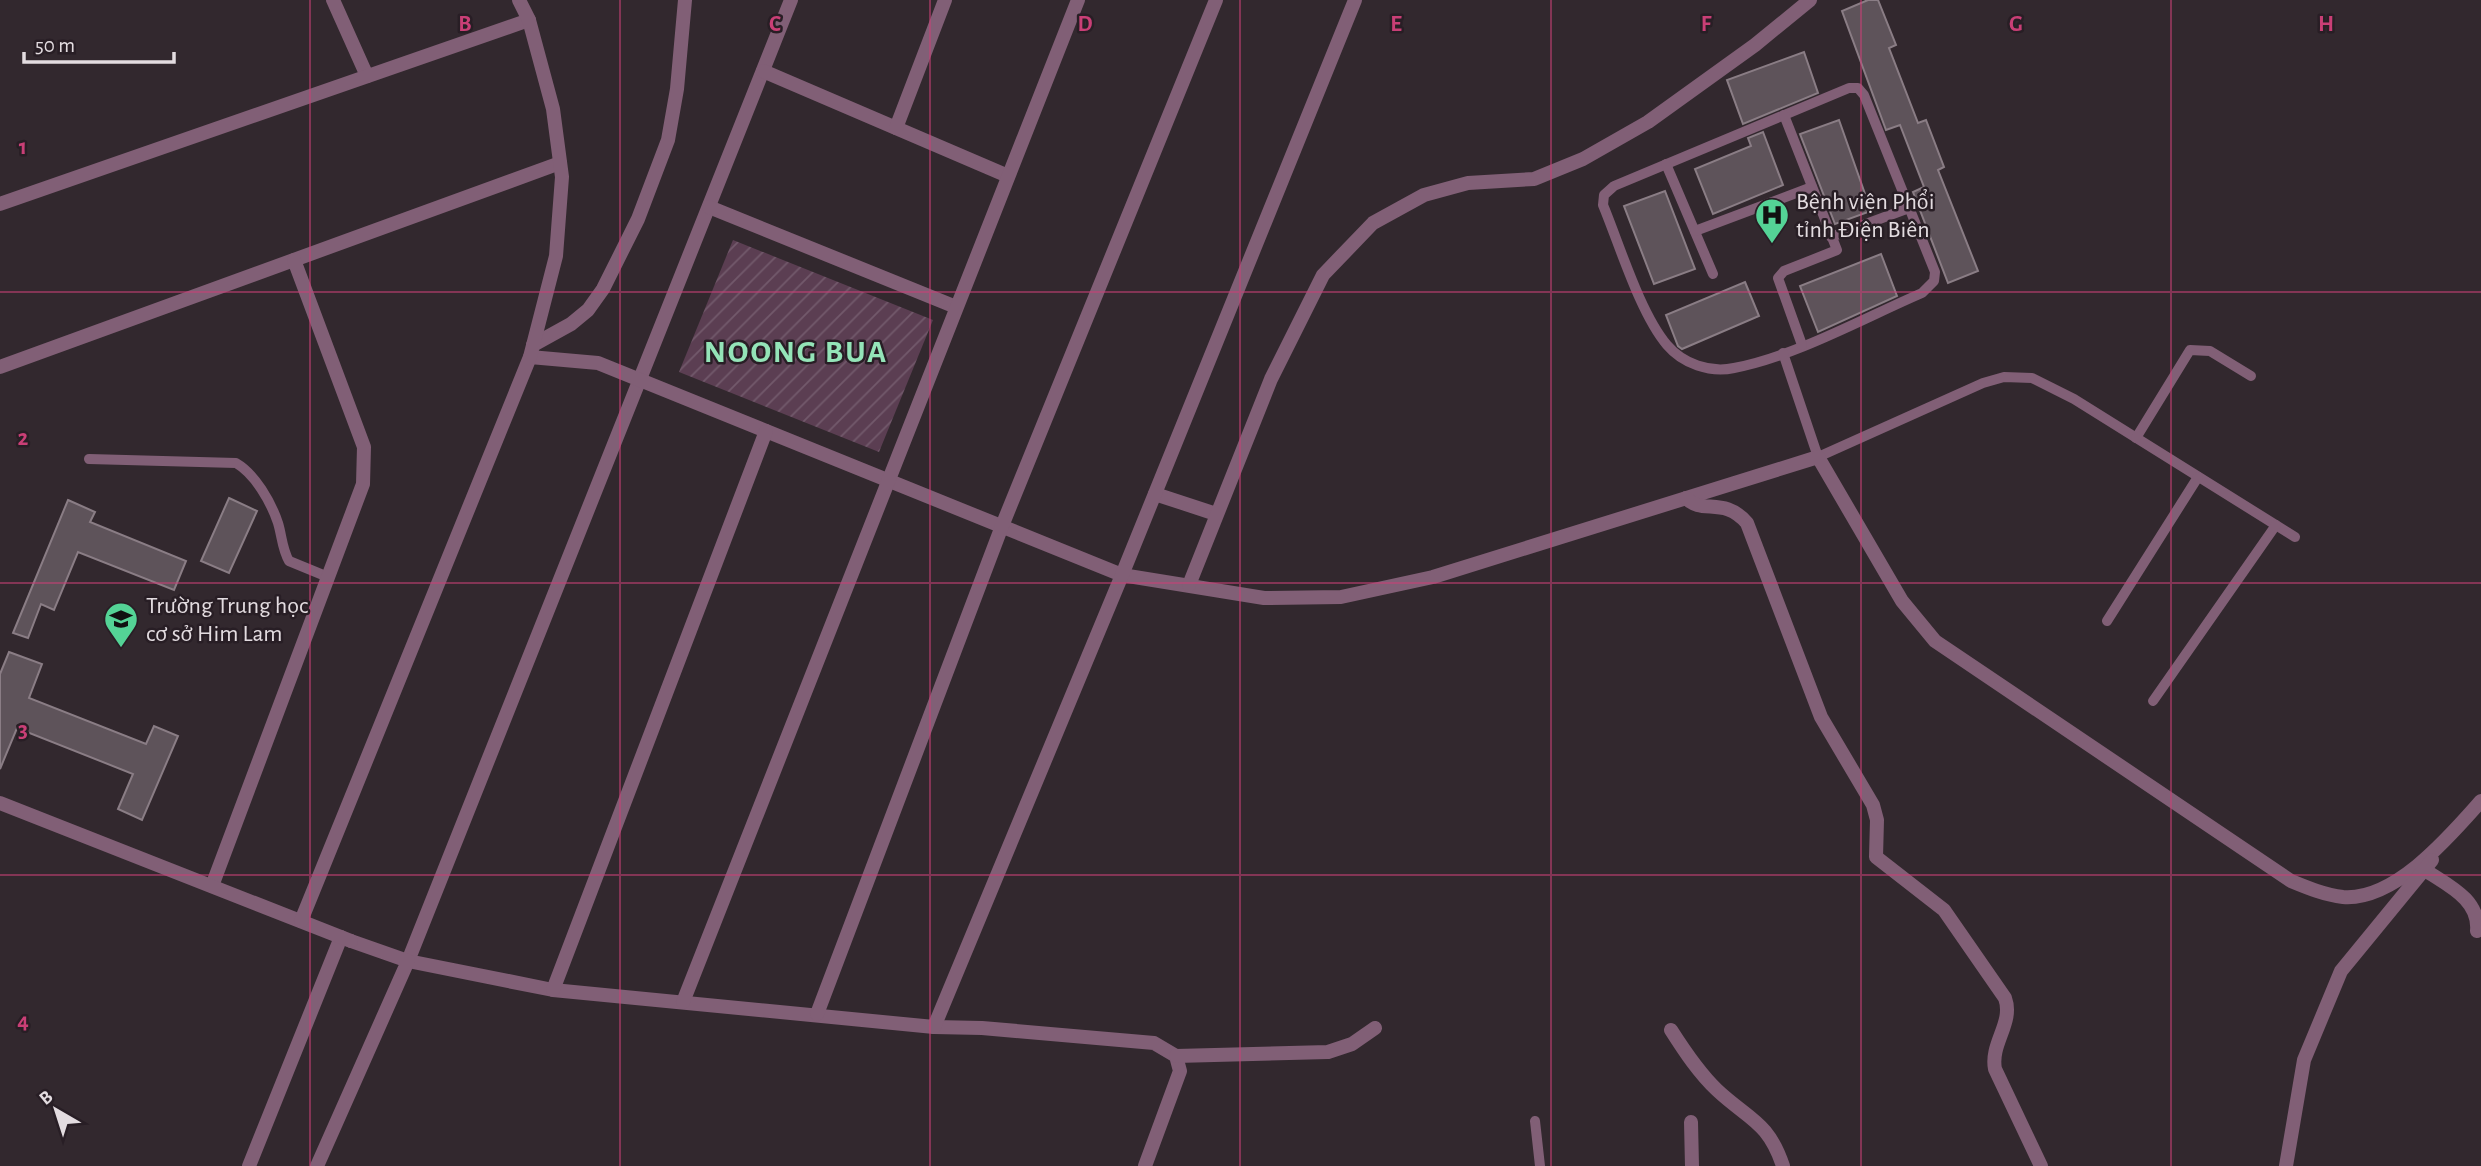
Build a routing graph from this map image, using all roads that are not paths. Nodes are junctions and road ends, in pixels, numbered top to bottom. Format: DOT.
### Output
graph roads {
  1 [pos="333,0"];
  2 [pos="519,0"];
  3 [pos="685,0"];
  4 [pos="791,0"];
  5 [pos="946,0"];
  6 [pos="1078,0"];
  7 [pos="1216,0"];
  8 [pos="1355,0"];
  9 [pos="1810,0"];
  10 [pos="529,20"];
  11 [pos="763,71"];
  12 [pos="367,76"];
  13 [pos="1784,115"];
  14 [pos="896,128"];
  15 [pos="560,163"];
  16 [pos="1666,164"];
  17 [pos="1008,176"];
  18 [pos="1812,187"];
  19 [pos="0,204"];
  20 [pos="709,207"];
  21 [pos="1909,208"];
  22 [pos="1695,231"];
  23 [pos="1832,237"];
  24 [pos="294,260"];
  25 [pos="1713,274"];
  26 [pos="956,307"];
  27 [pos="1802,345"];
  28 [pos="531,351"];
  29 [pos="1783,353"];
  30 [pos="0,367"];
  31 [pos="2251,376"];
  32 [pos="640,381"];
  33 [pos="766,431"];
  34 [pos="2136,438"];
  35 [pos="1818,457"];
  36 [pos="89,459"];
  37 [pos="2198,477"];
  38 [pos="886,480"];
  39 [pos="1155,494"];
  40 [pos="1686,498"];
  41 [pos="1216,514"];
  42 [pos="2276,525"];
  43 [pos="1002,526"];
  44 [pos="2295,537"];
  45 [pos="1122,575"];
  46 [pos="328,577"];
  47 [pos="1189,584"];
  48 [pos="2107,621"];
  49 [pos="2152,701"];
  50 [pos="2481,801"];
  51 [pos="0,803"];
  52 [pos="2438,850"];
  53 [pos="2425,870"];
  54 [pos="212,886"];
  55 [pos="301,921"];
  56 [pos="2477,930"];
  57 [pos="346,939"];
  58 [pos="408,961"];
  59 [pos="552,990"];
  60 [pos="683,1002"];
  61 [pos="817,1014"];
  62 [pos="934,1027"];
  63 [pos="1375,1028"];
  64 [pos="1671,1030"];
  65 [pos="1176,1056"];
  66 [pos="1535,1121"];
  67 [pos="1691,1122"];
  68 [pos="249,1166"];
  69 [pos="317,1166"];
  70 [pos="1145,1166"];
  71 [pos="1540,1166"];
  72 [pos="1692,1166"];
  73 [pos="1783,1166"];
  74 [pos="2041,1166"];
  75 [pos="2286,1166"];
  1 -- 12 [label="street"];
  2 -- 10 [label="street"];
  3 -- 28 [label="street"];
  4 -- 11 [label="street"];
  5 -- 14 [label="street"];
  6 -- 17 [label="street"];
  7 -- 43 [label="street"];
  8 -- 39 [label="street"];
  9 -- 41 [label="street"];
  10 -- 12 [label="street"];
  10 -- 15 [label="street"];
  11 -- 14 [label="street"];
  11 -- 20 [label="street"];
  12 -- 19 [label="street"];
  13 -- 16 [label="lane"];
  13 -- 18 [label="lane"];
  13 -- 21 [label="lane"];
  14 -- 17 [label="street"];
  15 -- 24 [label="street"];
  15 -- 28 [label="street"];
  16 -- 22 [label="lane"];
  16 -- 29 [label="lane"];
  17 -- 26 [label="street"];
  18 -- 22 [label="lane"];
  18 -- 23 [label="lane"];
  20 -- 26 [label="street"];
  20 -- 32 [label="street"];
  21 -- 23 [label="lane"];
  21 -- 27 [label="lane"];
  22 -- 25 [label="lane"];
  23 -- 27 [label="lane"];
  24 -- 30 [label="street"];
  24 -- 46 [label="street"];
  26 -- 38 [label="street"];
  27 -- 29 [label="lane"];
  28 -- 32 [label="street"];
  28 -- 55 [label="street"];
  29 -- 35 [label="lane"];
  31 -- 34 [label="lane"];
  32 -- 33 [label="street"];
  32 -- 58 [label="street"];
  33 -- 38 [label="street"];
  33 -- 59 [label="street"];
  34 -- 35 [label="lane"];
  34 -- 37 [label="lane"];
  35 -- 40 [label="street"];
  35 -- 52 [label="street"];
  36 -- 46 [label="lane"];
  37 -- 42 [label="lane"];
  37 -- 48 [label="lane"];
  38 -- 43 [label="street"];
  38 -- 60 [label="street"];
  39 -- 41 [label="street"];
  39 -- 45 [label="street"];
  40 -- 47 [label="street"];
  40 -- 74 [label="street"];
  41 -- 47 [label="street"];
  42 -- 44 [label="lane"];
  42 -- 49 [label="lane"];
  43 -- 45 [label="street"];
  43 -- 61 [label="street"];
  45 -- 47 [label="street"];
  45 -- 62 [label="street"];
  46 -- 54 [label="street"];
  50 -- 52 [label="street"];
  51 -- 54 [label="street"];
  52 -- 53 [label="street"];
  53 -- 56 [label="street"];
  53 -- 75 [label="street"];
  54 -- 55 [label="street"];
  55 -- 57 [label="street"];
  57 -- 58 [label="street"];
  57 -- 68 [label="street"];
  58 -- 59 [label="street"];
  58 -- 69 [label="street"];
  59 -- 60 [label="street"];
  60 -- 61 [label="street"];
  61 -- 62 [label="street"];
  62 -- 65 [label="street"];
  63 -- 65 [label="street"];
  64 -- 73 [label="street"];
  65 -- 70 [label="street"];
  66 -- 71 [label="lane"];
  67 -- 72 [label="street"];
}
